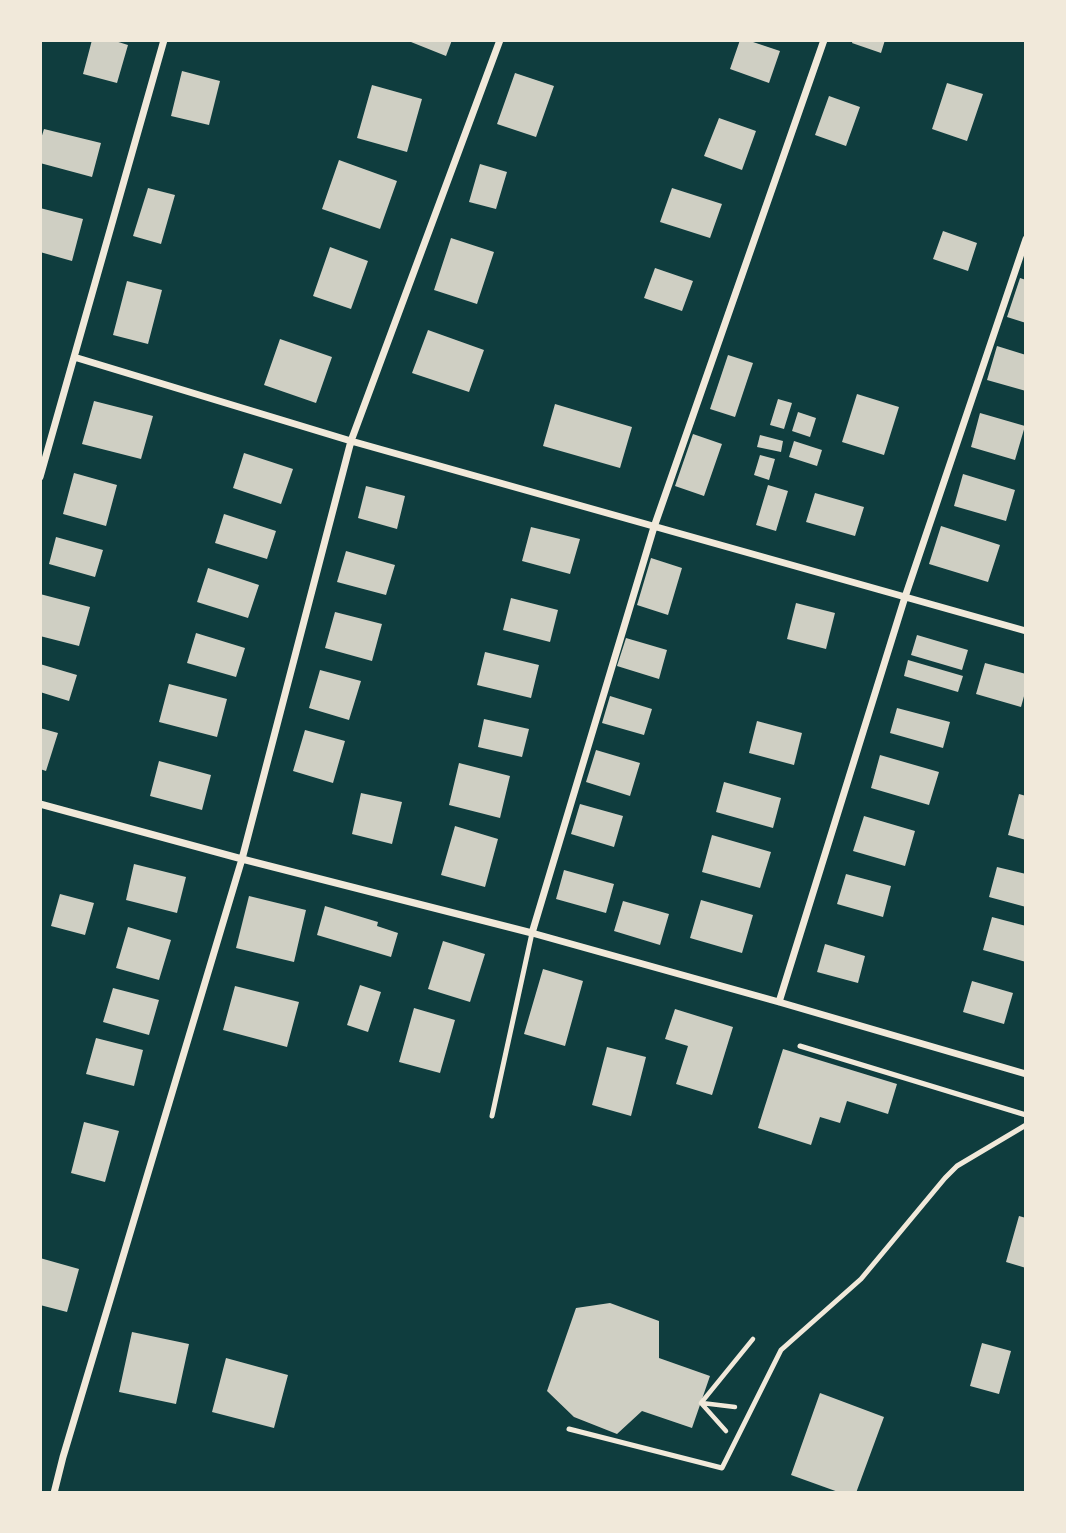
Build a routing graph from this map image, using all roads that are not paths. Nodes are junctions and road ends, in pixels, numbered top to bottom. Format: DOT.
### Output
graph roads {
  1 [pos="164,40"];
  2 [pos="500,40"];
  3 [pos="824,40"];
  4 [pos="1026,239"];
  5 [pos="74,357"];
  6 [pos="351,441"];
  7 [pos="40,477"];
  8 [pos="654,527"];
  9 [pos="905,597"];
  10 [pos="1026,631"];
  11 [pos="40,804"];
  12 [pos="242,859"];
  13 [pos="532,933"];
  14 [pos="779,1002"];
  15 [pos="800,1046"];
  16 [pos="1026,1074"];
  17 [pos="1026,1115"];
  18 [pos="492,1116"];
  19 [pos="1026,1125"];
  20 [pos="569,1429"];
  21 [pos="54,1493"];
  1 -- 5 [label="street"];
  2 -- 6 [label="street"];
  3 -- 8 [label="street"];
  4 -- 9 [label="street"];
  5 -- 6 [label="street"];
  5 -- 7 [label="street"];
  6 -- 8 [label="street"];
  6 -- 12 [label="street"];
  8 -- 9 [label="street"];
  8 -- 13 [label="street"];
  9 -- 10 [label="street"];
  9 -- 14 [label="street"];
  11 -- 12 [label="street"];
  12 -- 13 [label="street"];
  12 -- 21 [label="street"];
  13 -- 14 [label="street"];
  13 -- 18 [label="lane"];
  14 -- 16 [label="street"];
  15 -- 17 [label="lane"];
  19 -- 20 [label="lane"];
}
